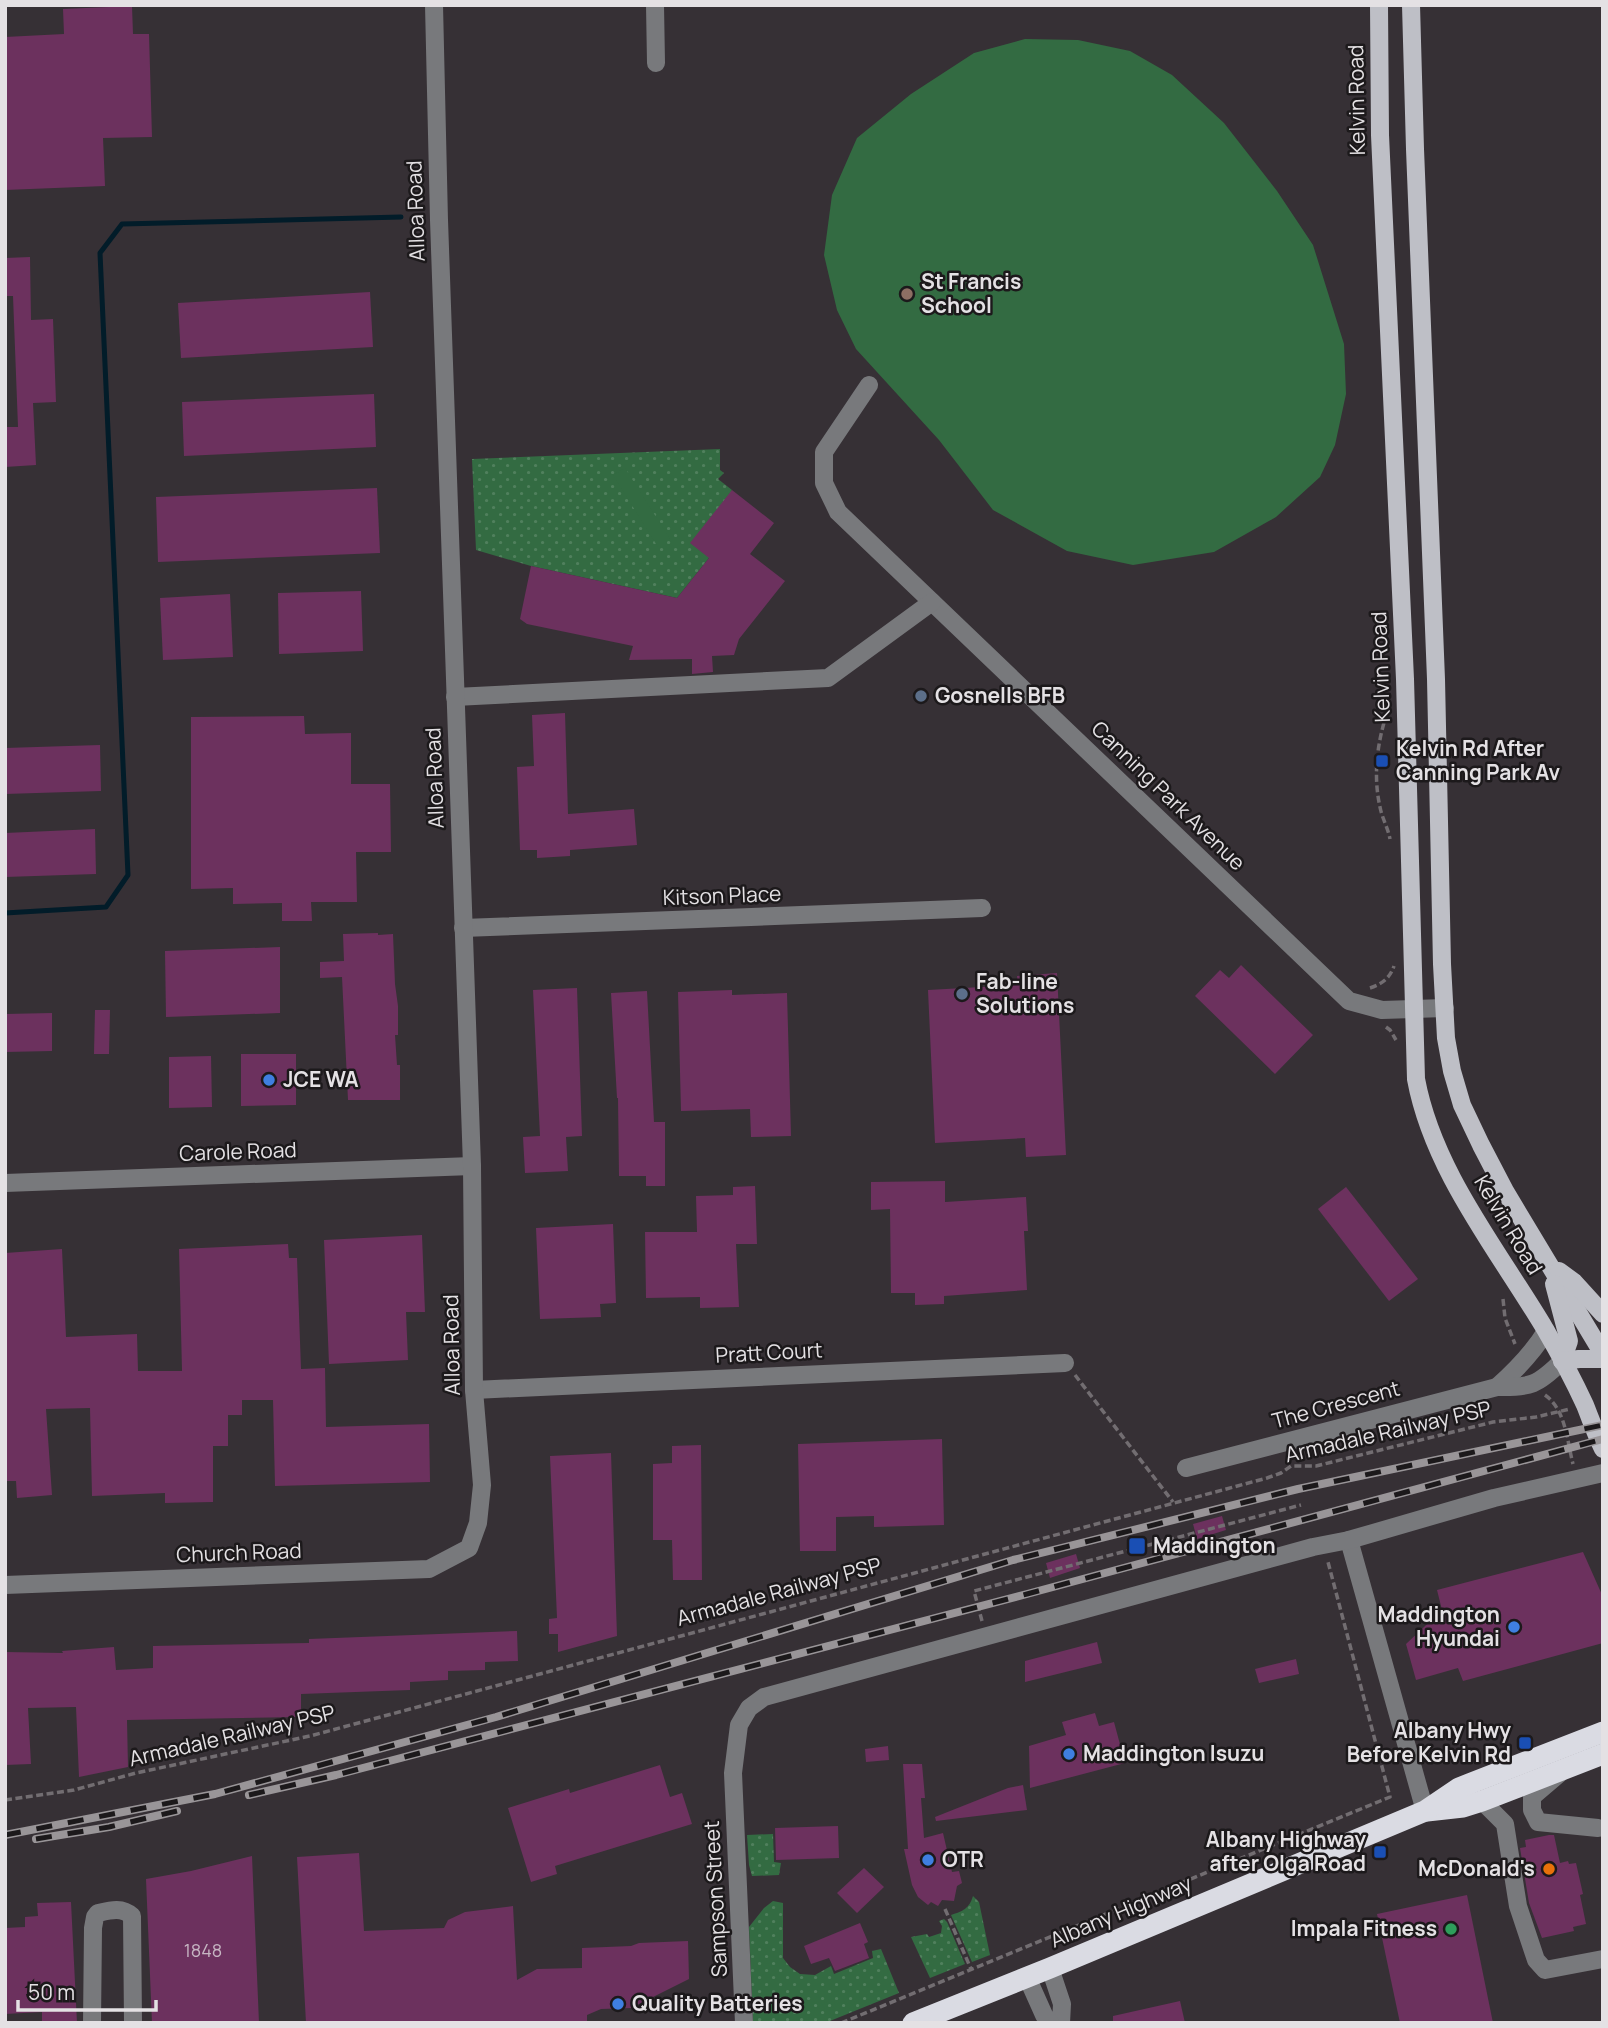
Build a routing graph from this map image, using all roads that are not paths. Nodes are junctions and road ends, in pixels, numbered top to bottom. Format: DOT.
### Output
graph roads {
  1 [pos="434,5"];
  2 [pos="655,5"];
  3 [pos="1379,5"];
  4 [pos="1411,5"];
  5 [pos="656,63"];
  6 [pos="869,386"];
  7 [pos="932,602"];
  8 [pos="1405,680"];
  9 [pos="1436,680"];
  10 [pos="455,697"];
  11 [pos="982,908"];
  12 [pos="463,928"];
  13 [pos="1414,1008"];
  14 [pos="1445,1008"];
  15 [pos="472,1166"];
  16 [pos="5,1183"];
  17 [pos="1550,1265"];
  18 [pos="1603,1314"];
  19 [pos="1546,1331"];
  20 [pos="1603,1357"];
  21 [pos="1562,1362"];
  22 [pos="1065,1363"];
  23 [pos="1497,1387"];
  24 [pos="474,1390"];
  25 [pos="1603,1449"];
  26 [pos="1186,1468"];
  27 [pos="1603,1473"];
  28 [pos="1349,1541"];
  29 [pos="469,1548"];
  30 [pos="5,1585"];
  31 [pos="1603,1732"];
  32 [pos="1603,1754"];
  33 [pos="1567,1767"];
  34 [pos="1482,1801"];
  35 [pos="1425,1811"];
  36 [pos="1538,1822"];
  37 [pos="1598,1828"];
  38 [pos="1506,1831"];
  39 [pos="1603,1946"];
  40 [pos="1603,1958"];
  41 [pos="1536,1960"];
  42 [pos="1050,1968"];
  43 [pos="1027,1977"];
  44 [pos="92,2023"];
  45 [pos="133,2023"];
  46 [pos="744,2023"];
  47 [pos="913,2023"];
  48 [pos="1050,2023"];
  49 [pos="1061,2023"];
  1 -- 10 [label="street, Alloa Road"];
  2 -- 5 [label="street"];
  3 -- 8 [label="main road, Kelvin Road"];
  4 -- 9 [label="main road, Kelvin Road"];
  6 -- 7 [label="street, Canning Park Avenue"];
  7 -- 10 [label="street"];
  7 -- 13 [label="street, Canning Park Avenue"];
  8 -- 9 [label="main road"];
  8 -- 13 [label="main road, Kelvin Road"];
  9 -- 14 [label="main road, Kelvin Road"];
  10 -- 12 [label="street, Alloa Road"];
  11 -- 12 [label="street, Kitson Place"];
  12 -- 15 [label="street, Alloa Road"];
  13 -- 14 [label="street, Canning Park Avenue"];
  13 -- 19 [label="main road, Kelvin Road"];
  14 -- 17 [label="main road, Kelvin Road"];
  15 -- 16 [label="street, Carole Road"];
  15 -- 24 [label="street, Alloa Road"];
  17 -- 18 [label="main road"];
  17 -- 20 [label="main road, Kelvin Road"];
  17 -- 21 [label="main road"];
  19 -- 21 [label="main road, Kelvin Road"];
  19 -- 23 [label="street, The Crescent"];
  20 -- 21 [label="main road"];
  21 -- 23 [label="street, The Crescent"];
  21 -- 25 [label="main road, Kelvin Road"];
  22 -- 24 [label="street, Pratt Court"];
  23 -- 26 [label="street, The Crescent"];
  24 -- 29 [label="street, Alloa Road"];
  27 -- 28 [label="street, Sampson Street"];
  28 -- 35 [label="street"];
  28 -- 46 [label="street, Sampson Street"];
  29 -- 30 [label="street, Church Road"];
  31 -- 35 [label="highway, Albany Highway"];
  32 -- 33 [label="highway, Albany Highway"];
  33 -- 34 [label="highway, Albany Highway"];
  33 -- 36 [label="street"];
  34 -- 35 [label="highway, Albany Highway"];
  34 -- 38 [label="street"];
  35 -- 42 [label="highway, Albany Highway"];
  36 -- 37 [label="street"];
  36 -- 38 [label="street"];
  38 -- 41 [label="street"];
  39 -- 41 [label="street"];
  40 -- 41 [label="street"];
  42 -- 43 [label="highway, Albany Highway"];
  42 -- 49 [label="street"];
  43 -- 47 [label="highway, Albany Highway"];
  43 -- 48 [label="street"];
  44 -- 45 [label="street"];
}
